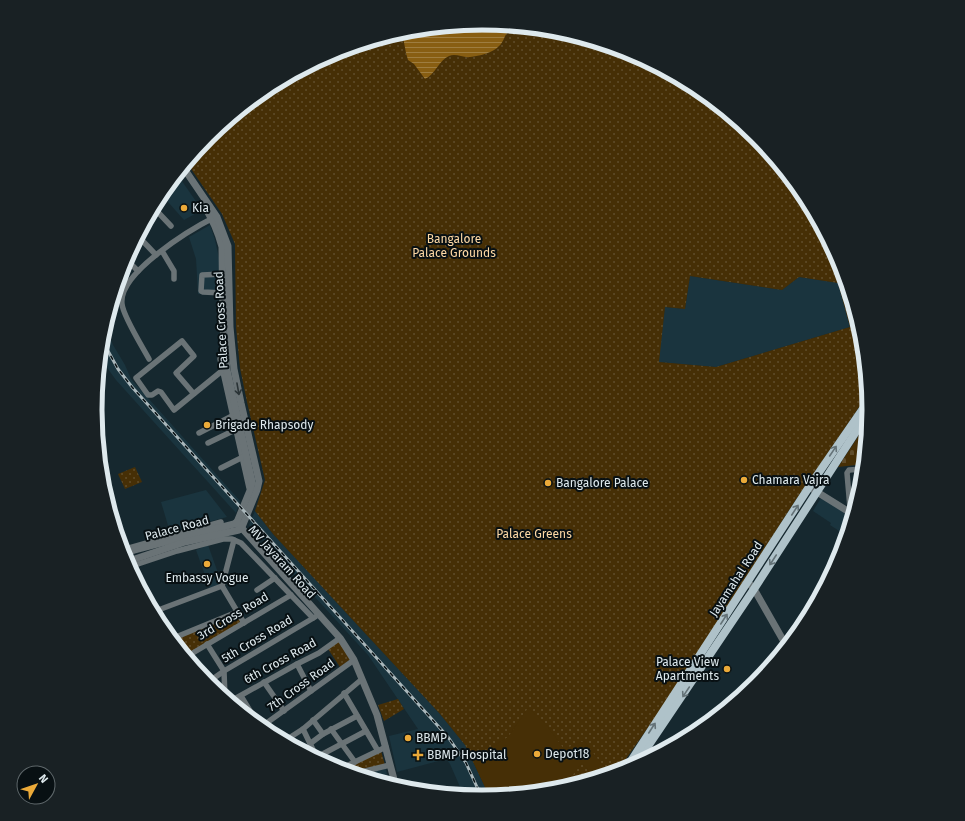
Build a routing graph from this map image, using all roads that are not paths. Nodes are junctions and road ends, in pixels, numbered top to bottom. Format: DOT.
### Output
graph roads {
  1 [pos="186,172"];
  2 [pos="183,176"];
  3 [pos="158,212"];
  4 [pos="214,218"];
  5 [pos="171,226"];
  6 [pos="142,240"];
  7 [pos="162,251"];
  8 [pos="156,255"];
  9 [pos="131,264"];
  10 [pos="138,271"];
  11 [pos="223,274"];
  12 [pos="174,279"];
  13 [pos="223,293"];
  14 [pos="227,327"];
  15 [pos="224,340"];
  16 [pos="149,359"];
  17 [pos="223,370"];
  18 [pos="194,394"];
  19 [pos="863,409"];
  20 [pos="232,416"];
  21 [pos="863,421"];
  22 [pos="235,430"];
  23 [pos="199,433"];
  24 [pos="208,444"];
  25 [pos="243,457"];
  26 [pos="221,468"];
  27 [pos="859,469"];
  28 [pos="810,485"];
  29 [pos="249,488"];
  30 [pos="818,490"];
  31 [pos="248,500"];
  32 [pos="851,504"];
  33 [pos="850,508"];
  34 [pos="849,512"];
  35 [pos="221,522"];
  36 [pos="238,526"];
  37 [pos="234,540"];
  38 [pos="128,548"];
  39 [pos="129,552"];
  40 [pos="133,560"];
  41 [pos="135,565"];
  42 [pos="275,578"];
  43 [pos="748,582"];
  44 [pos="222,586"];
  45 [pos="754,589"];
  46 [pos="257,590"];
  47 [pos="291,595"];
  48 [pos="159,610"];
  49 [pos="237,612"];
  50 [pos="316,615"];
  51 [pos="244,623"];
  52 [pos="177,637"];
  53 [pos="340,638"];
  54 [pos="784,642"];
  55 [pos="207,644"];
  56 [pos="191,654"];
  57 [pos="354,660"];
  58 [pos="297,664"];
  59 [pos="224,671"];
  60 [pos="212,679"];
  61 [pos="362,679"];
  62 [pos="264,682"];
  63 [pos="225,690"];
  64 [pos="311,691"];
  65 [pos="344,693"];
  66 [pos="241,696"];
  67 [pos="235,699"];
  68 [pos="249,710"];
  69 [pos="284,710"];
  70 [pos="357,716"];
  71 [pos="313,720"];
  72 [pos="266,723"];
  73 [pos="303,729"];
  74 [pos="331,729"];
  75 [pos="366,731"];
  76 [pos="323,734"];
  77 [pos="289,738"];
  78 [pos="311,743"];
  79 [pos="342,745"];
  80 [pos="386,747"];
  81 [pos="313,750"];
  82 [pos="378,751"];
  83 [pos="323,756"];
  84 [pos="641,756"];
  85 [pos="631,761"];
  86 [pos="355,762"];
  87 [pos="390,765"];
  88 [pos="347,766"];
  89 [pos="362,772"];
  90 [pos="394,781"];
  1 -- 4 [label="street, Palace Cross Road"];
  2 -- 4 [label="street, Palace Cross Road"];
  3 -- 5 [label="street"];
  4 -- 7 [label="street"];
  4 -- 11 [label="street, Palace Cross Road"];
  4 -- 14 [label="street, Palace Cross Road"];
  6 -- 8 [label="street"];
  7 -- 8 [label="street"];
  7 -- 12 [label="street"];
  8 -- 10 [label="street"];
  9 -- 10 [label="street"];
  10 -- 16 [label="street"];
  11 -- 13 [label="street, Palace Cross Road"];
  11 -- 13 [label="street"];
  13 -- 14 [label="street, Palace Cross Road"];
  14 -- 15 [label="street, Palace Cross Road"];
  14 -- 31 [label="street, Palace Cross Road, one-way"];
  15 -- 17 [label="street"];
  15 -- 31 [label="street, Palace Cross Road"];
  17 -- 18 [label="street"];
  17 -- 20 [label="street"];
  18 -- 18 [label="street"];
  28 -- 19 [label="main road, Jayamahal Road, one-way"];
  20 -- 22 [label="street"];
  20 -- 23 [label="street"];
  21 -- 30 [label="main road, Jayamahal Road"];
  22 -- 24 [label="street"];
  22 -- 25 [label="street"];
  25 -- 26 [label="street"];
  25 -- 29 [label="street"];
  27 -- 32 [label="street"];
  28 -- 30 [label="street"];
  43 -- 28 [label="main road, Jayamahal Road, one-way"];
  30 -- 33 [label="street"];
  30 -- 34 [label="street"];
  30 -- 45 [label="main road, Jayamahal Road, one-way"];
  31 -- 36 [label="street"];
  35 -- 38 [label="street"];
  36 -- 39 [label="street, Palace Road"];
  36 -- 40 [label="street, Palace Road"];
  36 -- 50 [label="street, MV Jayaram Road"];
  37 -- 41 [label="street"];
  37 -- 42 [label="street"];
  37 -- 44 [label="street"];
  42 -- 46 [label="street"];
  42 -- 47 [label="street"];
  43 -- 45 [label="street"];
  85 -- 43 [label="main road, Jayamahal Road, one-way"];
  44 -- 48 [label="street"];
  44 -- 49 [label="street"];
  45 -- 54 [label="street"];
  45 -- 84 [label="main road, Jayamahal Road, one-way"];
  47 -- 50 [label="street"];
  47 -- 51 [label="street, 3rd Cross Road"];
  49 -- 51 [label="street"];
  49 -- 52 [label="street"];
  50 -- 53 [label="street, MV Jayaram Road"];
  50 -- 59 [label="street, 5th Cross Road"];
  51 -- 55 [label="street, 3rd Cross Road"];
  53 -- 57 [label="street, MV Jayaram Road"];
  53 -- 58 [label="street, 6th Cross Road"];
  55 -- 56 [label="street, 3rd Cross Road"];
  55 -- 59 [label="street"];
  57 -- 61 [label="street, MV Jayaram Road"];
  57 -- 64 [label="street, 7th Cross Road"];
  58 -- 62 [label="street, 6th Cross Road"];
  58 -- 64 [label="street"];
  59 -- 60 [label="street, 5th Cross Road"];
  59 -- 63 [label="street"];
  61 -- 65 [label="street"];
  61 -- 80 [label="street, MV Jayaram Road"];
  62 -- 66 [label="street, 6th Cross Road"];
  62 -- 69 [label="street"];
  64 -- 69 [label="street, 7th Cross Road"];
  65 -- 70 [label="street"];
  65 -- 71 [label="street"];
  66 -- 67 [label="street, 6th Cross Road"];
  66 -- 68 [label="street"];
  69 -- 72 [label="street, 7th Cross Road"];
  70 -- 74 [label="street"];
  70 -- 75 [label="street"];
  71 -- 73 [label="street"];
  71 -- 76 [label="street"];
  73 -- 77 [label="street"];
  73 -- 78 [label="street"];
  74 -- 76 [label="street"];
  74 -- 79 [label="street"];
  75 -- 79 [label="street"];
  75 -- 82 [label="street"];
  76 -- 78 [label="street"];
  78 -- 81 [label="street"];
  79 -- 83 [label="street"];
  79 -- 86 [label="street"];
  80 -- 82 [label="street"];
  80 -- 87 [label="street, MV Jayaram Road"];
  82 -- 86 [label="street"];
  86 -- 88 [label="street"];
  87 -- 89 [label="street"];
  87 -- 90 [label="street, MV Jayaram Road"];
}
